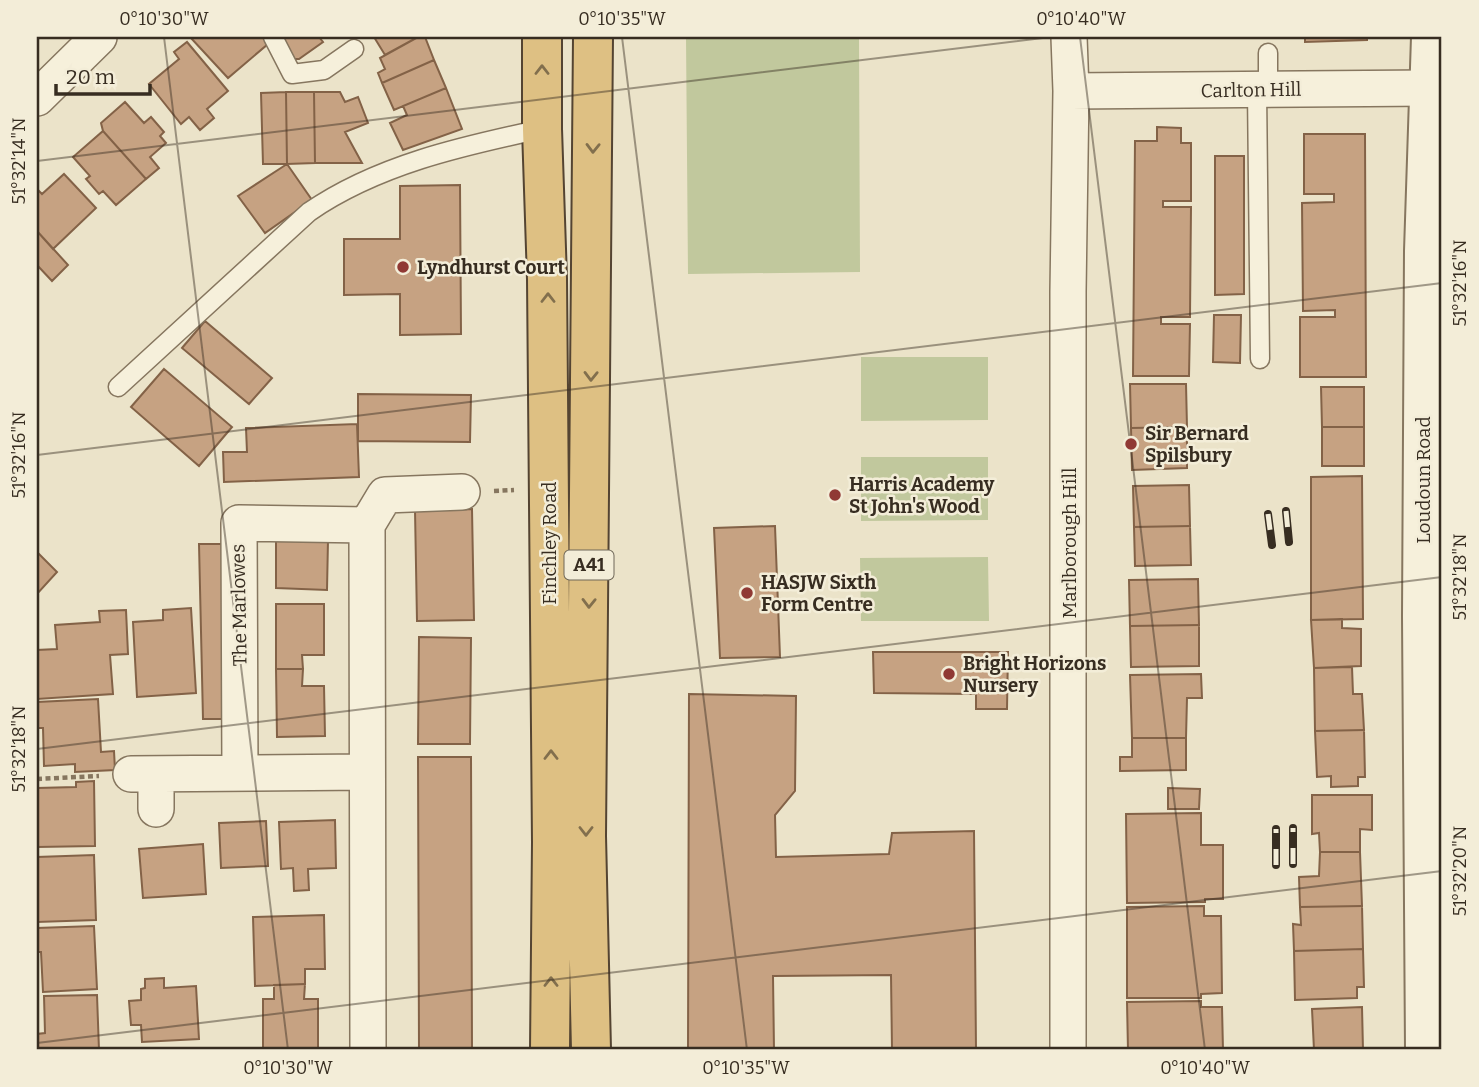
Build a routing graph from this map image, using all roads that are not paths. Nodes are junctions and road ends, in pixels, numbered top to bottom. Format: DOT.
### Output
graph roads {
  1 [pos="99,37"];
  2 [pos="273,37"];
  3 [pos="542,37"];
  4 [pos="593,37"];
  5 [pos="1069,37"];
  6 [pos="354,49"];
  7 [pos="1268,53"];
  8 [pos="1434,59"];
  9 [pos="1263,89"];
  10 [pos="1071,91"];
  11 [pos="37,98"];
  12 [pos="542,129"];
  13 [pos="1433,251"];
  14 [pos="1260,359"];
  15 [pos="118,387"];
  16 [pos="462,492"];
  17 [pos="367,525"];
  18 [pos="1432,617"];
  19 [pos="367,772"];
  20 [pos="240,773"];
  21 [pos="156,810"];
  22 [pos="1431,1033"];
  23 [pos="368,1050"];
  24 [pos="551,1050"];
  25 [pos="591,1050"];
  26 [pos="1068,1050"];
  1 -- 11 [label="street"];
  2 -- 6 [label="lane"];
  12 -- 3 [label="highway, Finchley Road / A41, one-way"];
  4 -- 25 [label="highway, Finchley Road / A41, one-way"];
  5 -- 10 [label="street, Marlborough Hill"];
  7 -- 9 [label="lane"];
  8 -- 9 [label="street, Carlton Hill"];
  8 -- 13 [label="street, Loudoun Road"];
  9 -- 10 [label="street, Carlton Hill"];
  9 -- 14 [label="lane"];
  10 -- 26 [label="street, Marlborough Hill"];
  12 -- 15 [label="lane"];
  24 -- 12 [label="highway, Finchley Road / A41, one-way"];
  13 -- 18 [label="street, Loudoun Road"];
  16 -- 17 [label="street"];
  17 -- 19 [label="street"];
  17 -- 20 [label="street, The Marlowes"];
  18 -- 22 [label="street, Loudoun Road"];
  19 -- 20 [label="street"];
  19 -- 23 [label="street"];
  20 -- 21 [label="street"];
}
